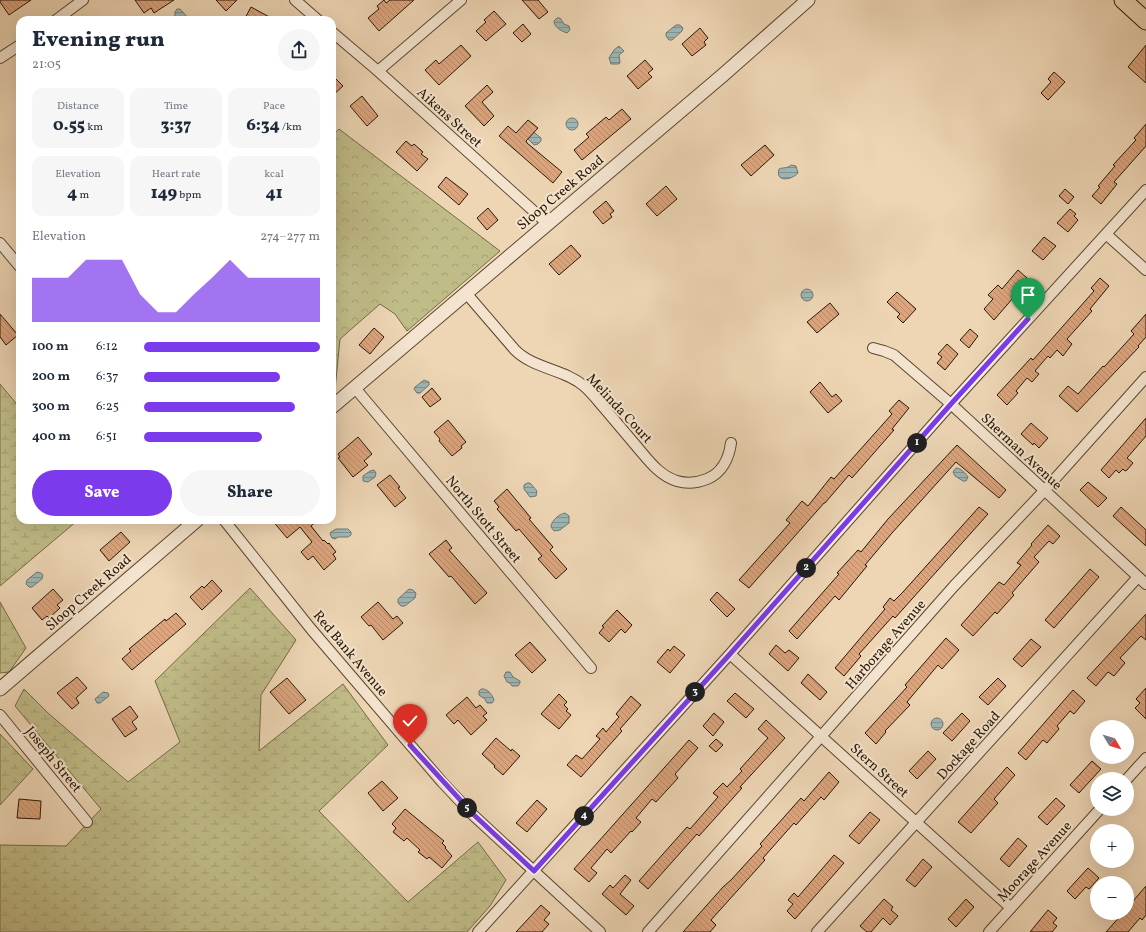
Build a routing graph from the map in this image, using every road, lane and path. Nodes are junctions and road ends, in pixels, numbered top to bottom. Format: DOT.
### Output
graph roads {
  1 [pos="83,0"];
  2 [pos="295,0"];
  3 [pos="460,0"];
  4 [pos="808,0"];
  5 [pos="1122,0"];
  6 [pos="61,16"];
  7 [pos="313,16"];
  8 [pos="1146,20"];
  9 [pos="336,35"];
  10 [pos="16,47"];
  11 [pos="0,58"];
  12 [pos="378,71"];
  13 [pos="1146,190"];
  14 [pos="548,224"];
  15 [pos="1106,234"];
  16 [pos="0,243"];
  17 [pos="16,262"];
  18 [pos="1146,270"];
  19 [pos="466,293"];
  20 [pos="874,348"];
  21 [pos="1146,376"];
  22 [pos="355,388"];
  23 [pos="336,404"];
  24 [pos="951,404"];
  25 [pos="731,443"];
  26 [pos="1044,491"];
  27 [pos="192,524"];
  28 [pos="227,524"];
  29 [pos="1138,577"];
  30 [pos="1146,584"];
  31 [pos="730,654"];
  32 [pos="591,668"];
  33 [pos="0,689"];
  34 [pos="0,715"];
  35 [pos="821,737"];
  36 [pos="1146,758"];
  37 [pos="1133,772"];
  38 [pos="1094,816"];
  39 [pos="87,822"];
  40 [pos="917,822"];
  41 [pos="534,871"];
  42 [pos="1011,908"];
  43 [pos="478,932"];
  44 [pos="600,932"];
  45 [pos="648,932"];
  46 [pos="817,932"];
  47 [pos="989,932"];
  1 -- 6 [label="street"];
  2 -- 7 [label="street"];
  3 -- 12 [label="street"];
  4 -- 14 [label="street, Sloop Creek Road"];
  5 -- 8 [label="highway"];
  9 -- 12 [label="street, Aikens Street"];
  10 -- 11 [label="street"];
  12 -- 14 [label="street, Aikens Street"];
  13 -- 15 [label="street"];
  14 -- 19 [label="street, Sloop Creek Road"];
  15 -- 18 [label="street"];
  15 -- 24 [label="street"];
  16 -- 17 [label="street"];
  19 -- 22 [label="street, Sloop Creek Road"];
  19 -- 25 [label="street, Melinda Court"];
  20 -- 24 [label="street, Sherman Avenue"];
  21 -- 26 [label="street, Harborage Avenue"];
  22 -- 23 [label="street, Sloop Creek Road"];
  22 -- 32 [label="street, North Stott Street"];
  24 -- 26 [label="street, Sherman Avenue"];
  24 -- 31 [label="street"];
  26 -- 29 [label="street, Sherman Avenue"];
  26 -- 35 [label="street, Harborage Avenue"];
  27 -- 33 [label="street, Sloop Creek Road"];
  28 -- 41 [label="street, Red Bank Avenue"];
  29 -- 30 [label="street, Sherman Avenue"];
  29 -- 40 [label="street, Dockage Road"];
  31 -- 35 [label="street, Stern Street"];
  31 -- 41 [label="street"];
  34 -- 39 [label="street, Joseph Street"];
  35 -- 40 [label="street, Stern Street"];
  35 -- 45 [label="street, Harborage Avenue"];
  36 -- 37 [label="street"];
  38 -- 42 [label="street, Moorage Avenue"];
  40 -- 42 [label="street, Stern Street"];
  40 -- 46 [label="street, Dockage Road"];
  41 -- 43 [label="street"];
  41 -- 44 [label="street, Red Bank Avenue"];
  42 -- 47 [label="street, Moorage Avenue"];
}
